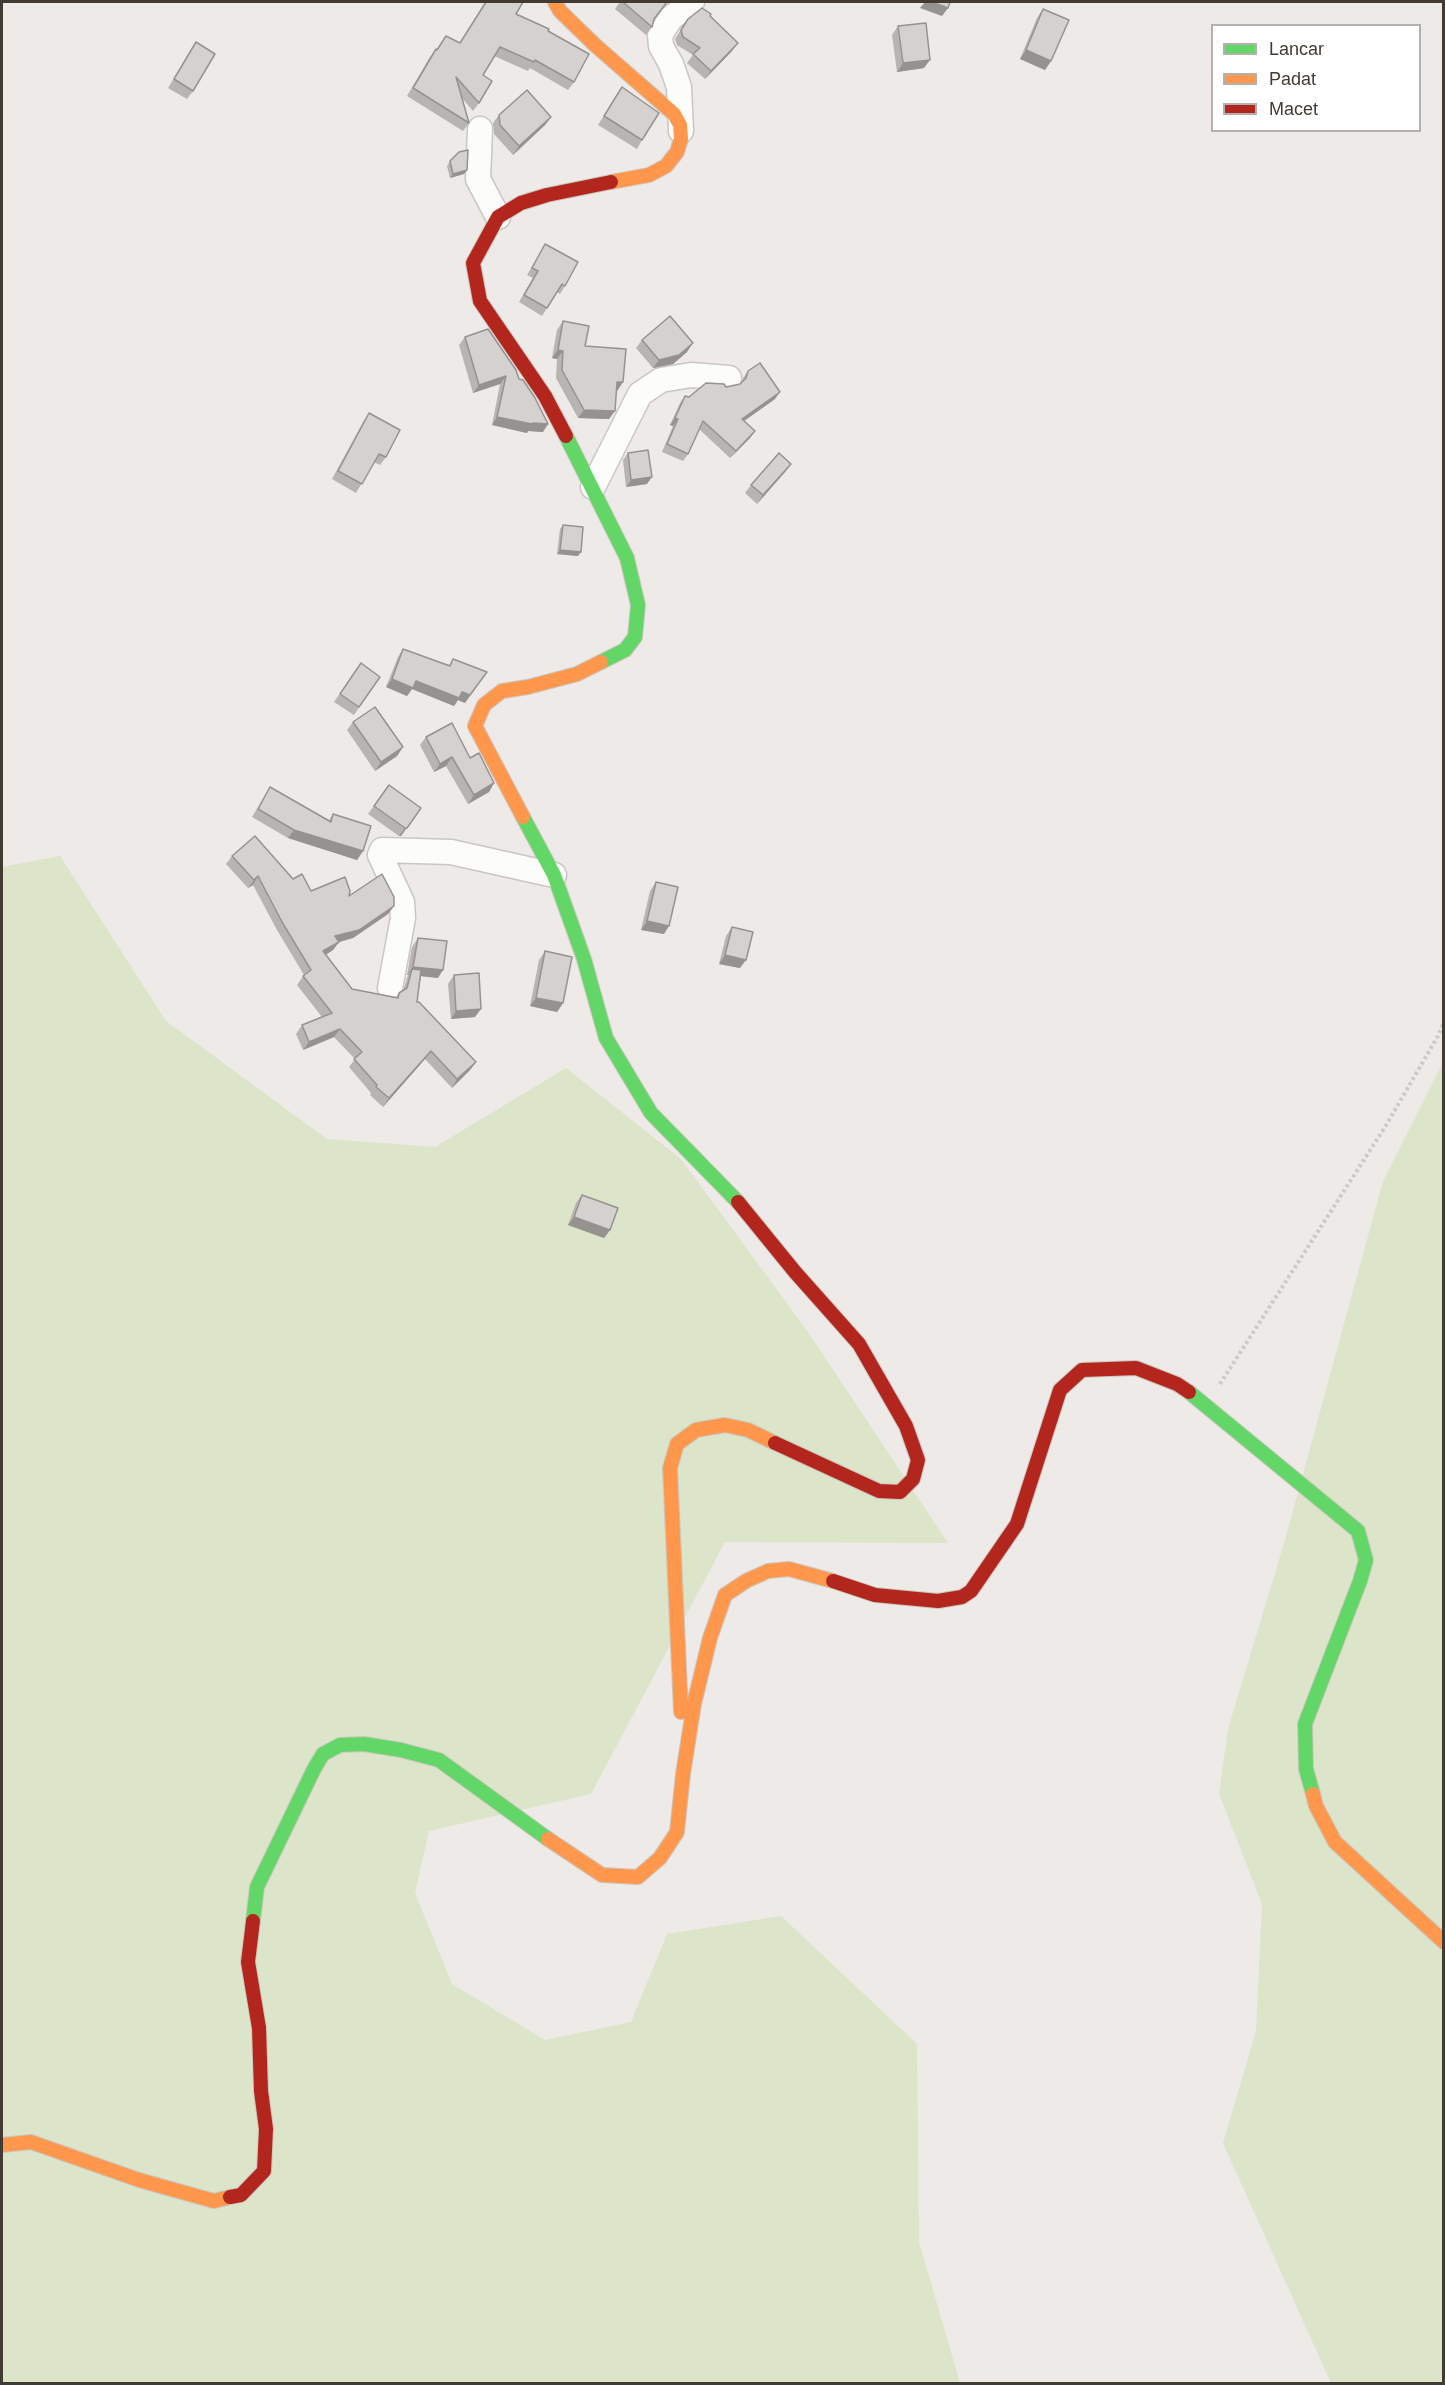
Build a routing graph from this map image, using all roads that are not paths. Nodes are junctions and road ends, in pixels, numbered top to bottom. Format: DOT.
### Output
graph roads {
  1 [pos="555,2"];
  2 [pos="692,2"];
  3 [pos="480,129"];
  4 [pos="681,139"];
  5 [pos="498,218"];
  6 [pos="729,378"];
  7 [pos="593,487"];
  8 [pos="554,876"];
  9 [pos="390,988"];
  10 [pos="683,1774"];
  11 [pos="1443,1942"];
  12 [pos="2,2145"];
  1 -- 4 [label="street"];
  2 -- 4 [label="street"];
  3 -- 5 [label="street"];
  4 -- 5 [label="street"];
  5 -- 7 [label="street"];
  6 -- 7 [label="street"];
  7 -- 8 [label="street"];
  8 -- 9 [label="street"];
  8 -- 10 [label="street"];
  10 -- 11 [label="street"];
  10 -- 12 [label="street"];
}
